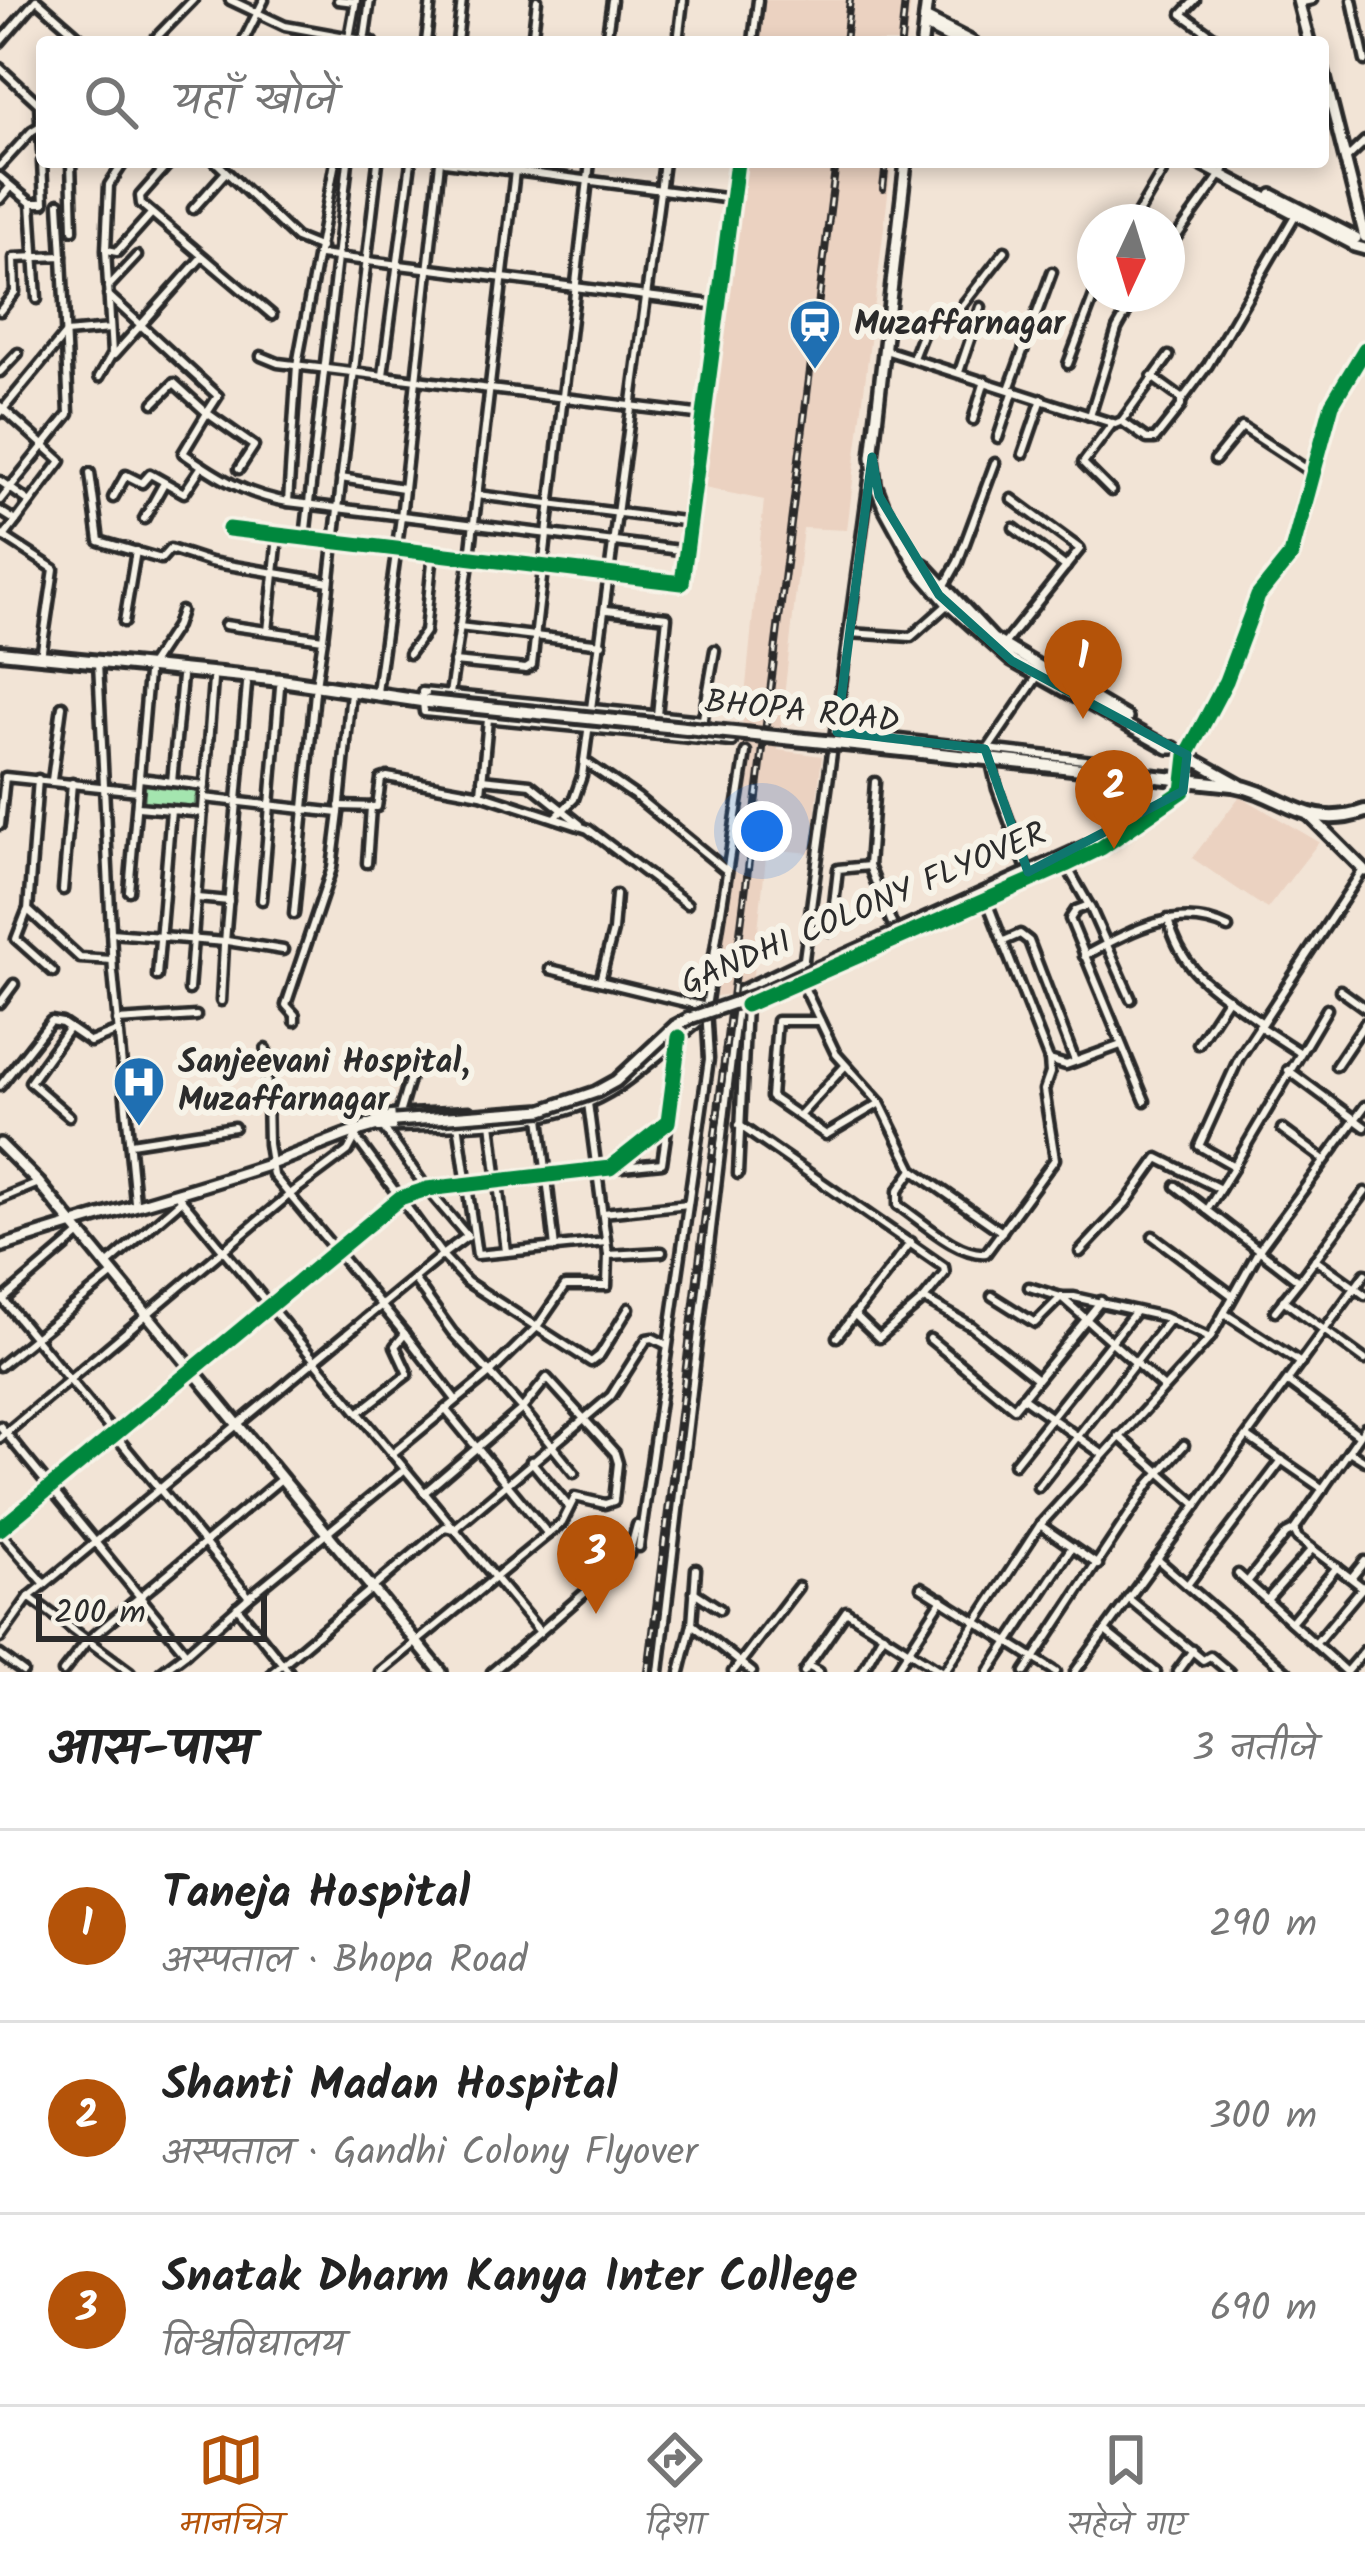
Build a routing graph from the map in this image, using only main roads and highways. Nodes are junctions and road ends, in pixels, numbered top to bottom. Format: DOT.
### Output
graph roads {
  1 [pos="0,655"];
  2 [pos="98,666"];
  3 [pos="148,670"];
  4 [pos="315,688"];
  5 [pos="1365,813"];
  1 -- 2 [label="main road, BHOPA ROAD"];
  1 -- 2 [label="main road, BHOPA ROAD"];
  2 -- 3 [label="main road, BHOPA ROAD"];
  3 -- 4 [label="main road, BHOPA ROAD"];
  3 -- 4 [label="main road, BHOPA ROAD"];
  4 -- 5 [label="main road, BHOPA ROAD, bridge"];
}
